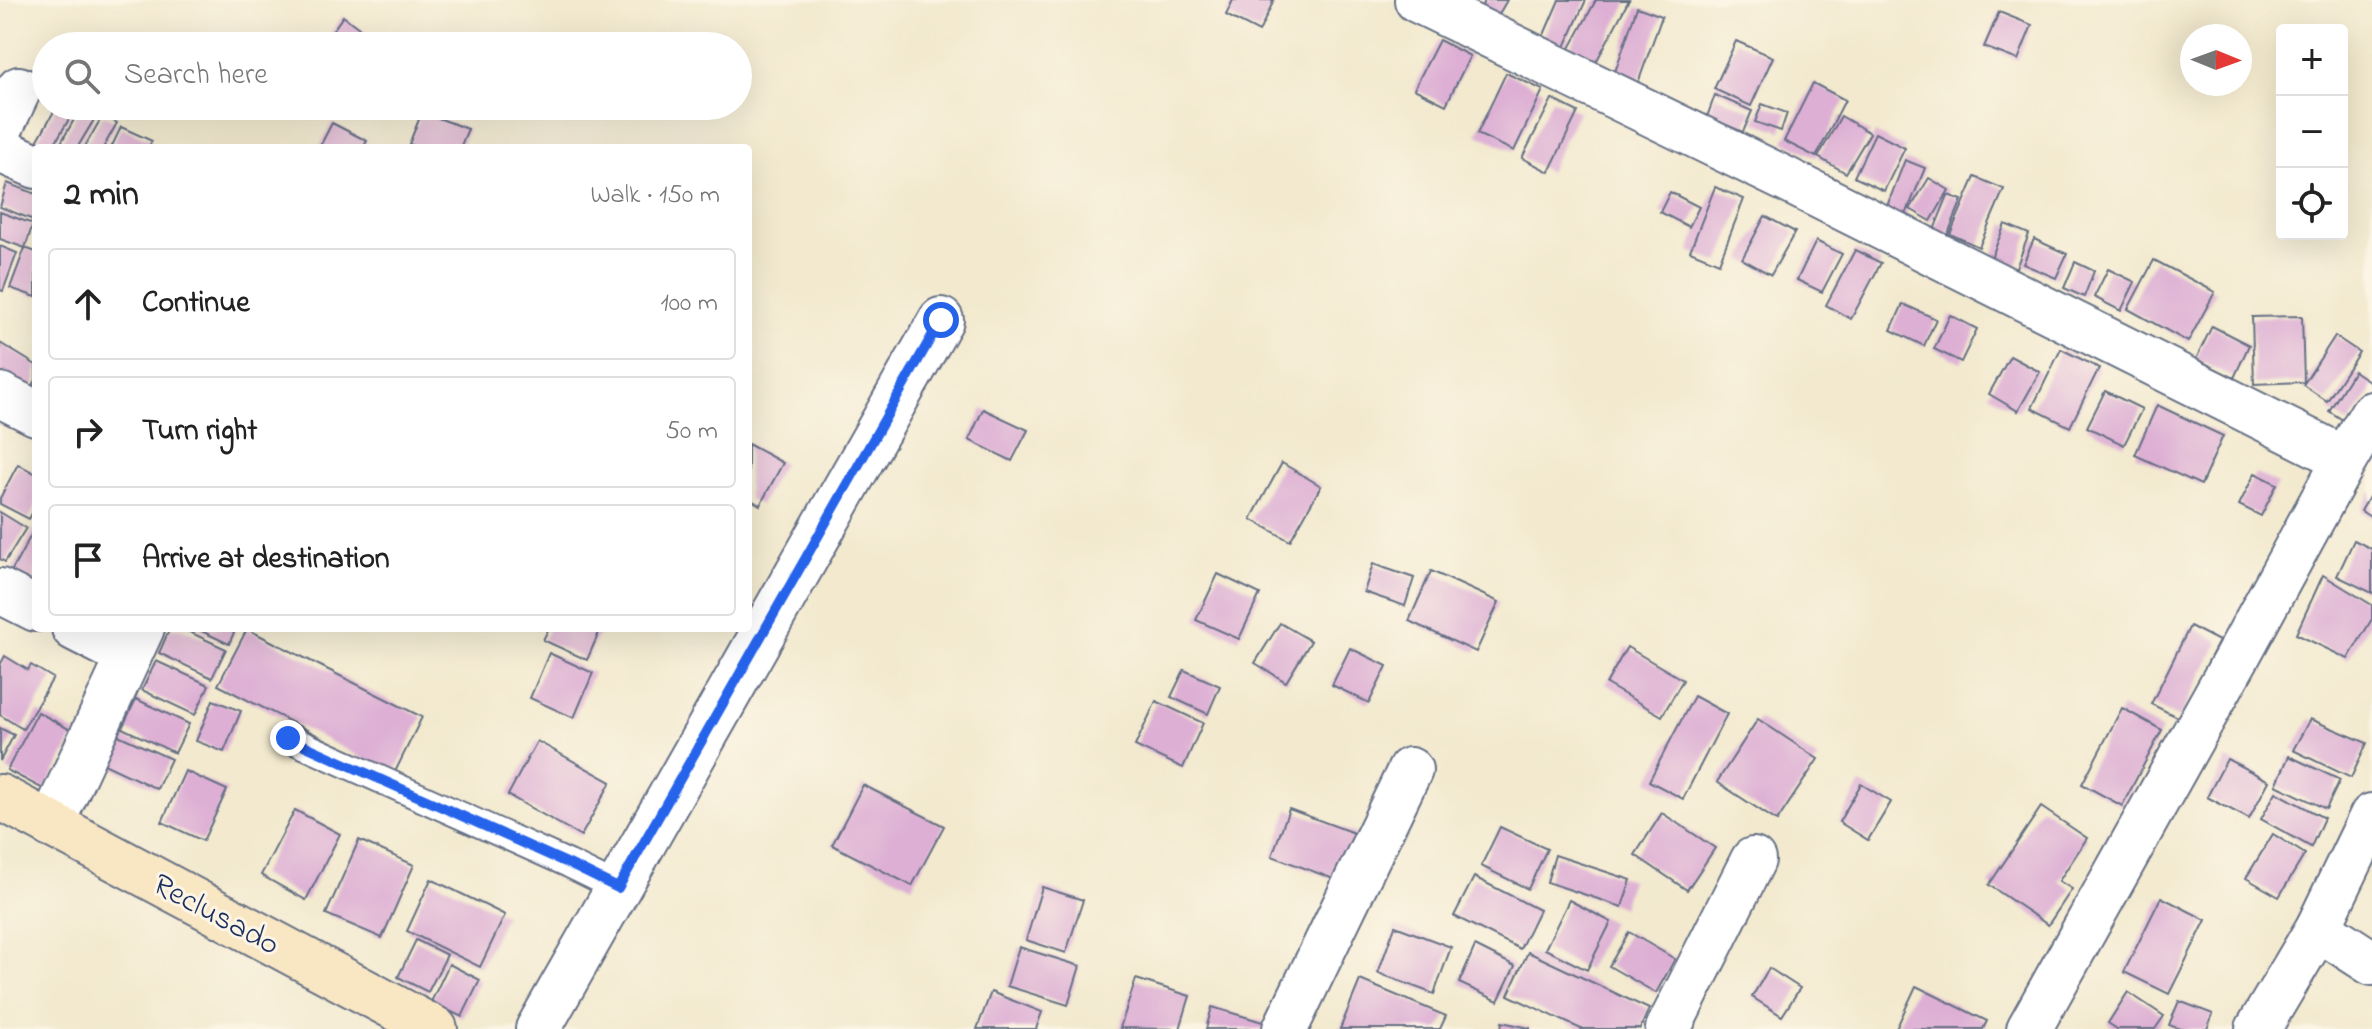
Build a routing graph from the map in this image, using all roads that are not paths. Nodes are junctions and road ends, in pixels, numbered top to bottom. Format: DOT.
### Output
graph roads {
  1 [pos="1417,0"];
  2 [pos="19,89"];
  3 [pos="0,129"];
  4 [pos="0,150"];
  5 [pos="32,164"];
  6 [pos="941,320"];
  7 [pos="0,395"];
  8 [pos="32,411"];
  9 [pos="2372,414"];
  10 [pos="2345,459"];
  11 [pos="0,591"];
  12 [pos="32,607"];
  13 [pos="91,632"];
  14 [pos="135,642"];
  15 [pos="288,738"];
  16 [pos="1410,770"];
  17 [pos="0,797"];
  18 [pos="2372,816"];
  19 [pos="51,825"];
  20 [pos="1753,860"];
  21 [pos="618,888"];
  22 [pos="2318,928"];
  23 [pos="2372,963"];
  24 [pos="2036,1026"];
  25 [pos="435,1029"];
  26 [pos="538,1029"];
  27 [pos="1285,1029"];
  28 [pos="1668,1029"];
  29 [pos="2258,1029"];
  1 -- 10 [label="street"];
  2 -- 3 [label="street"];
  4 -- 5 [label="street"];
  6 -- 21 [label="street"];
  7 -- 8 [label="street"];
  9 -- 10 [label="street"];
  10 -- 24 [label="street"];
  11 -- 12 [label="street"];
  13 -- 14 [label="street"];
  14 -- 19 [label="street"];
  15 -- 21 [label="lane"];
  16 -- 27 [label="street"];
  17 -- 19 [label="street, Reclusado"];
  18 -- 22 [label="street"];
  19 -- 25 [label="street, Reclusado"];
  20 -- 28 [label="street"];
  21 -- 26 [label="street"];
  22 -- 23 [label="street"];
  22 -- 29 [label="street"];
}
